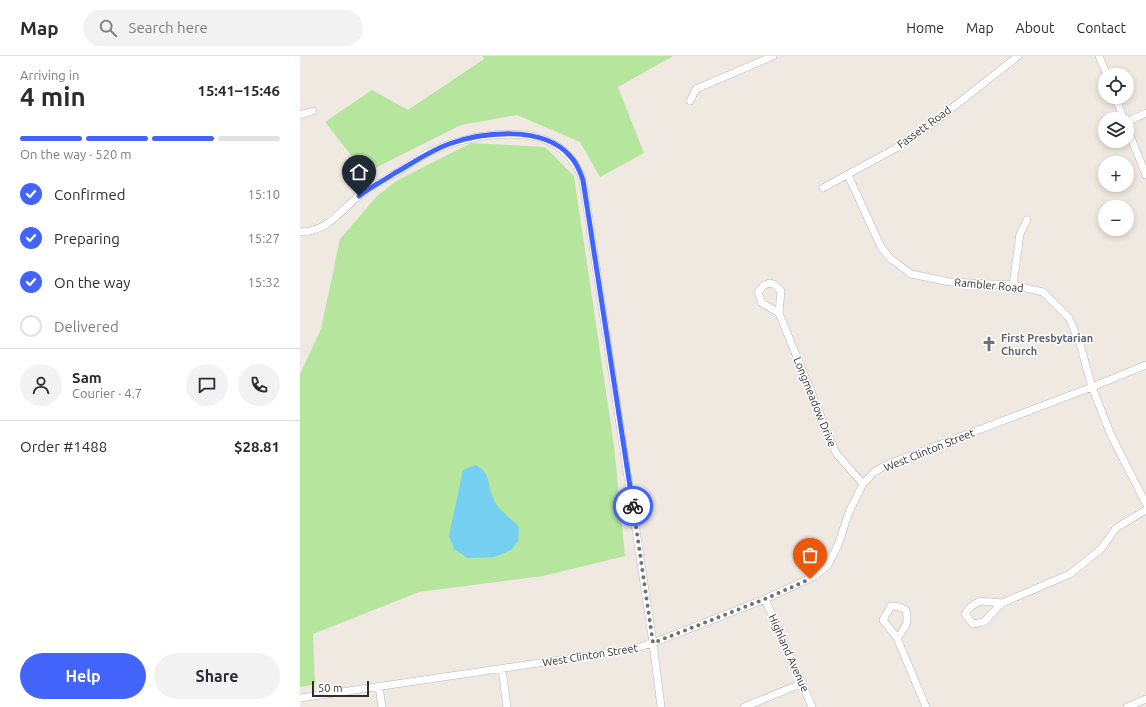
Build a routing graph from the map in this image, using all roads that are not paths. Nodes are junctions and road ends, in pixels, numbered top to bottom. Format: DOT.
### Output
graph roads {
  1 [pos="773,56"];
  2 [pos="1018,56"];
  3 [pos="1099,56"];
  4 [pos="1104,68"];
  5 [pos="690,101"];
  6 [pos="313,111"];
  7 [pos="1146,114"];
  8 [pos="300,115"];
  9 [pos="1134,119"];
  10 [pos="1134,145"];
  11 [pos="848,175"];
  12 [pos="1146,175"];
  13 [pos="823,188"];
  14 [pos="1027,220"];
  15 [pos="300,232"];
  16 [pos="1013,285"];
  17 [pos="779,313"];
  18 [pos="1146,365"];
  19 [pos="1092,387"];
  20 [pos="863,484"];
  21 [pos="1146,504"];
  22 [pos="1146,510"];
  23 [pos="765,599"];
  24 [pos="1002,603"];
  25 [pos="897,638"];
  26 [pos="653,643"];
  27 [pos="502,669"];
  28 [pos="803,683"];
  29 [pos="379,686"];
  30 [pos="300,698"];
  31 [pos="1146,699"];
  32 [pos="382,707"];
  33 [pos="507,707"];
  34 [pos="661,707"];
  35 [pos="744,707"];
  36 [pos="812,707"];
  37 [pos="926,707"];
  38 [pos="1127,707"];
  1 -- 5 [label="street"];
  2 -- 11 [label="street, Fassett Road"];
  3 -- 4 [label="street"];
  6 -- 8 [label="street"];
  7 -- 9 [label="street"];
  10 -- 12 [label="street"];
  11 -- 13 [label="street, Fassett Road"];
  11 -- 16 [label="street, Rambler Road"];
  14 -- 16 [label="street"];
  15 -- 26 [label="street"];
  16 -- 19 [label="street, Rambler Road"];
  17 -- 20 [label="street, Longmeadow Drive"];
  18 -- 19 [label="street, West Clinton Street"];
  19 -- 20 [label="street, West Clinton Street"];
  19 -- 21 [label="street, Rambler Road"];
  20 -- 23 [label="street, West Clinton Street"];
  22 -- 24 [label="street"];
  23 -- 26 [label="street, West Clinton Street"];
  23 -- 28 [label="street, Highland Avenue"];
  24 -- 24 [label="street"];
  25 -- 37 [label="street"];
  26 -- 27 [label="street, West Clinton Street"];
  26 -- 34 [label="street"];
  27 -- 29 [label="street, West Clinton Street"];
  27 -- 33 [label="street"];
  28 -- 35 [label="street"];
  28 -- 36 [label="street, Highland Avenue"];
  29 -- 30 [label="street, West Clinton Street"];
  29 -- 32 [label="street"];
  31 -- 38 [label="street"];
}
